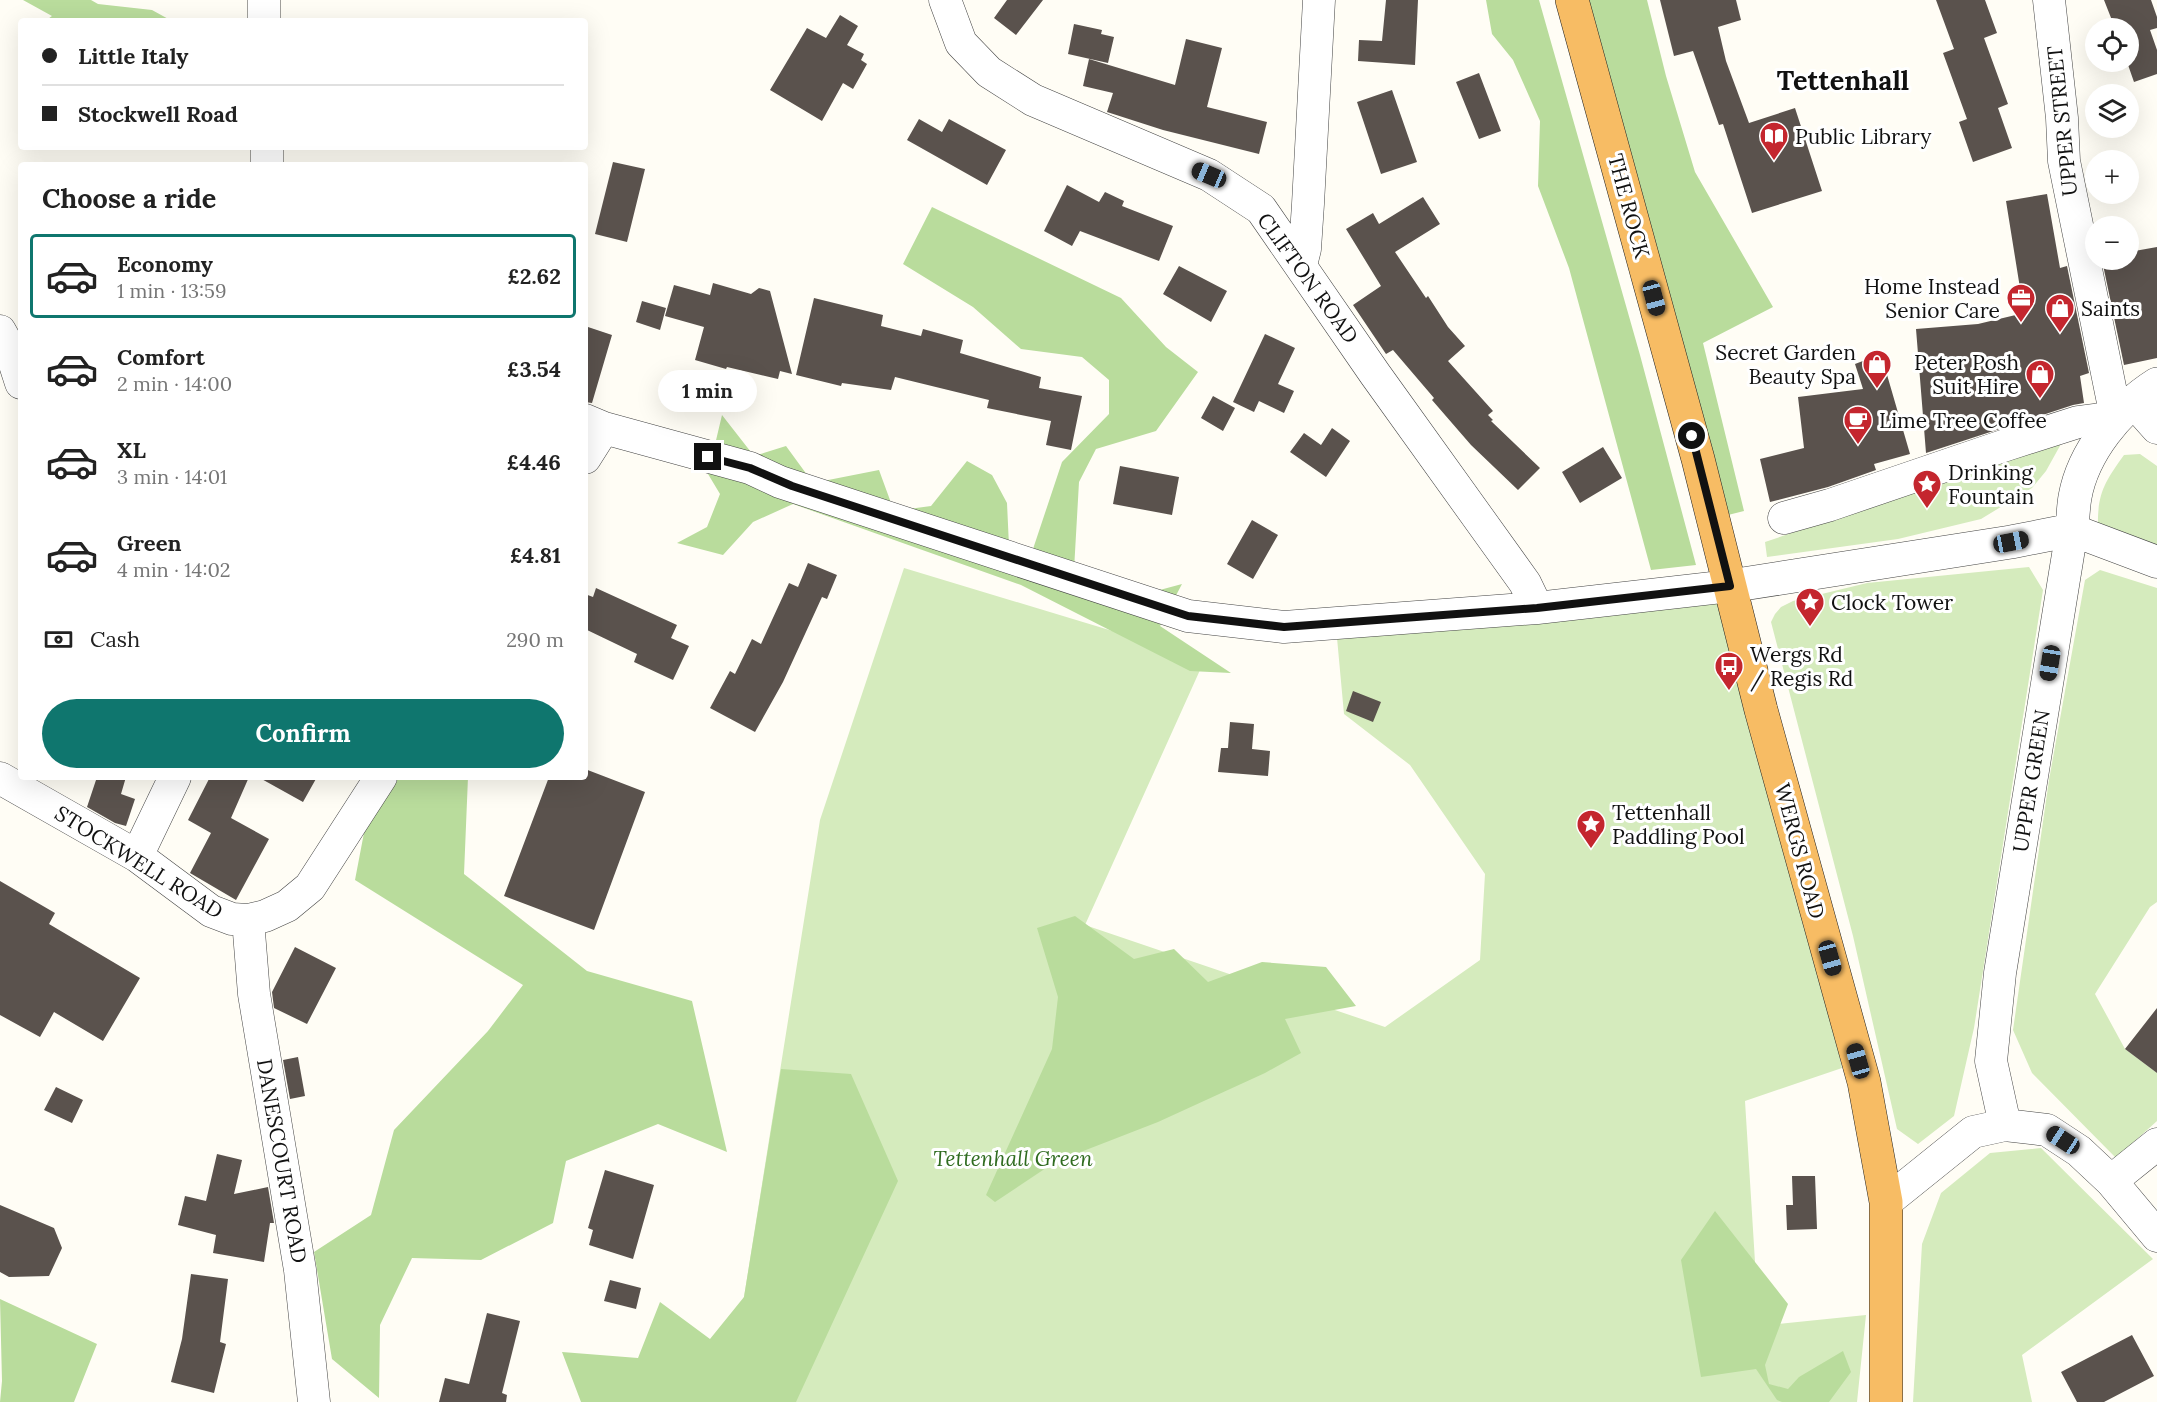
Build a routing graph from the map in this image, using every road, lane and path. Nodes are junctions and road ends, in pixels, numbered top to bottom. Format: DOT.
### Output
graph roads {
  1 [pos="264,0"];
  2 [pos="945,0"];
  3 [pos="1319,0"];
  4 [pos="1572,0"];
  5 [pos="2049,0"];
  6 [pos="264,18"];
  7 [pos="1301,265"];
  8 [pos="0,331"];
  9 [pos="18,374"];
  10 [pos="2135,400"];
  11 [pos="595,424"];
  12 [pos="2157,428"];
  13 [pos="588,448"];
  14 [pos="1784,518"];
  15 [pos="2072,530"];
  16 [pos="2157,562"];
  17 [pos="1730,586"];
  18 [pos="1537,608"];
  19 [pos="0,778"];
  20 [pos="174,780"];
  21 [pos="379,780"];
  22 [pos="137,856"];
  23 [pos="248,920"];
  24 [pos="2005,1125"];
  25 [pos="2157,1144"];
  26 [pos="2111,1181"];
  27 [pos="1886,1202"];
  28 [pos="2157,1236"];
  29 [pos="314,1402"];
  30 [pos="1886,1402"];
  1 -- 6 [label="street"];
  2 -- 7 [label="street, CLIFTON ROAD"];
  3 -- 7 [label="street"];
  4 -- 17 [label="highway, THE ROCK"];
  5 -- 10 [label="street, UPPER STREET"];
  7 -- 18 [label="street, CLIFTON ROAD"];
  8 -- 9 [label="street"];
  10 -- 12 [label="street"];
  10 -- 14 [label="street"];
  10 -- 15 [label="street"];
  11 -- 13 [label="street"];
  11 -- 18 [label="street"];
  15 -- 16 [label="street"];
  15 -- 17 [label="street"];
  15 -- 24 [label="street, UPPER GREEN"];
  17 -- 18 [label="street"];
  17 -- 27 [label="highway, WERGS ROAD"];
  19 -- 22 [label="street, STOCKWELL ROAD"];
  20 -- 22 [label="street"];
  21 -- 23 [label="street"];
  22 -- 23 [label="street, STOCKWELL ROAD"];
  23 -- 29 [label="street, DANESCOURT ROAD"];
  24 -- 26 [label="street"];
  24 -- 27 [label="street"];
  25 -- 26 [label="street"];
  26 -- 28 [label="street"];
  27 -- 30 [label="highway, WERGS ROAD"];
}
